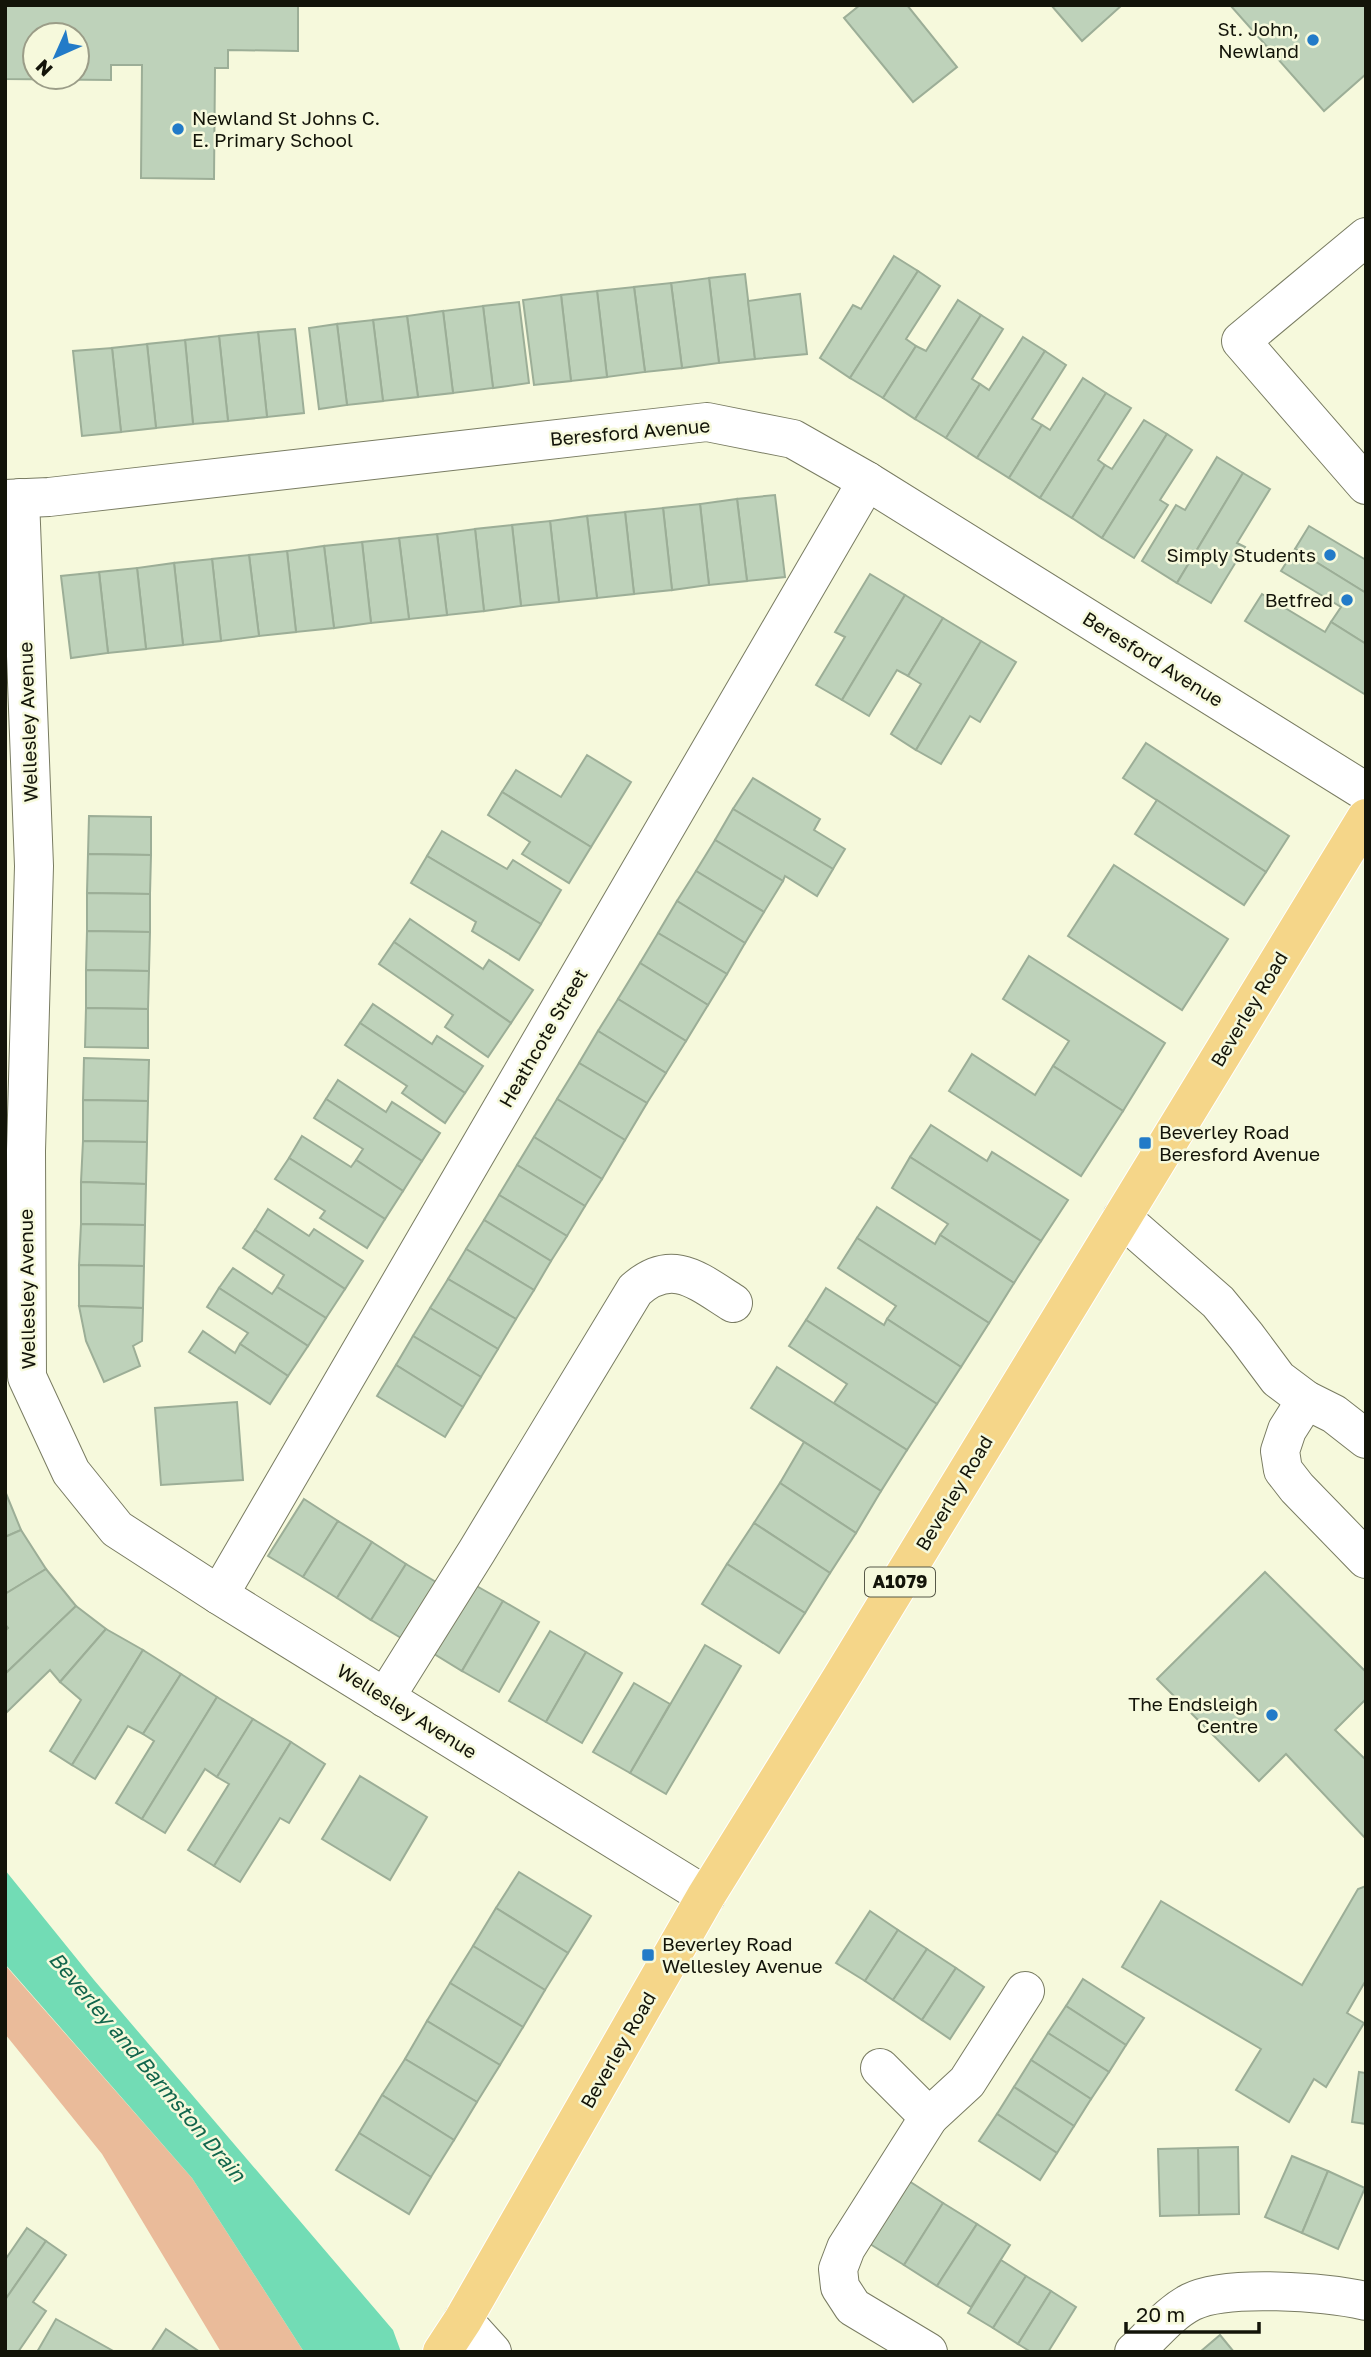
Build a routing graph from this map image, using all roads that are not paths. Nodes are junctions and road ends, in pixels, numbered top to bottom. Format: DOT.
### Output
graph roads {
  1 [pos="1366,237"];
  2 [pos="867,481"];
  3 [pos="1366,485"];
  4 [pos="13,499"];
  5 [pos="1366,792"];
  6 [pos="1366,818"];
  7 [pos="1122,1218"];
  8 [pos="733,1303"];
  9 [pos="1306,1400"];
  10 [pos="1366,1439"];
  11 [pos="1366,1559"];
  12 [pos="219,1595"];
  13 [pos="385,1698"];
  14 [pos="706,1896"];
  15 [pos="1025,1992"];
  16 [pos="880,2068"];
  17 [pos="929,2117"];
  18 [pos="1366,2301"];
  19 [pos="463,2320"];
  20 [pos="442,2352"];
  21 [pos="492,2352"];
  22 [pos="928,2352"];
  23 [pos="1135,2352"];
  1 -- 3 [label="street"];
  2 -- 4 [label="street, Beresford Avenue"];
  2 -- 5 [label="street, Beresford Avenue"];
  2 -- 12 [label="street, Heathcote Street"];
  4 -- 12 [label="street, Wellesley Avenue"];
  6 -- 7 [label="main road, Beverley Road / A1079"];
  7 -- 9 [label="street"];
  7 -- 14 [label="main road, Beverley Road / A1079"];
  8 -- 13 [label="street"];
  9 -- 10 [label="street"];
  9 -- 11 [label="street"];
  12 -- 13 [label="street, Wellesley Avenue"];
  13 -- 14 [label="street, Wellesley Avenue"];
  14 -- 19 [label="main road, Beverley Road / A1079"];
  15 -- 17 [label="street"];
  16 -- 17 [label="street"];
  17 -- 22 [label="street"];
  18 -- 23 [label="street"];
  19 -- 20 [label="main road, Beverley Road / A1079"];
  19 -- 21 [label="street"];
}
